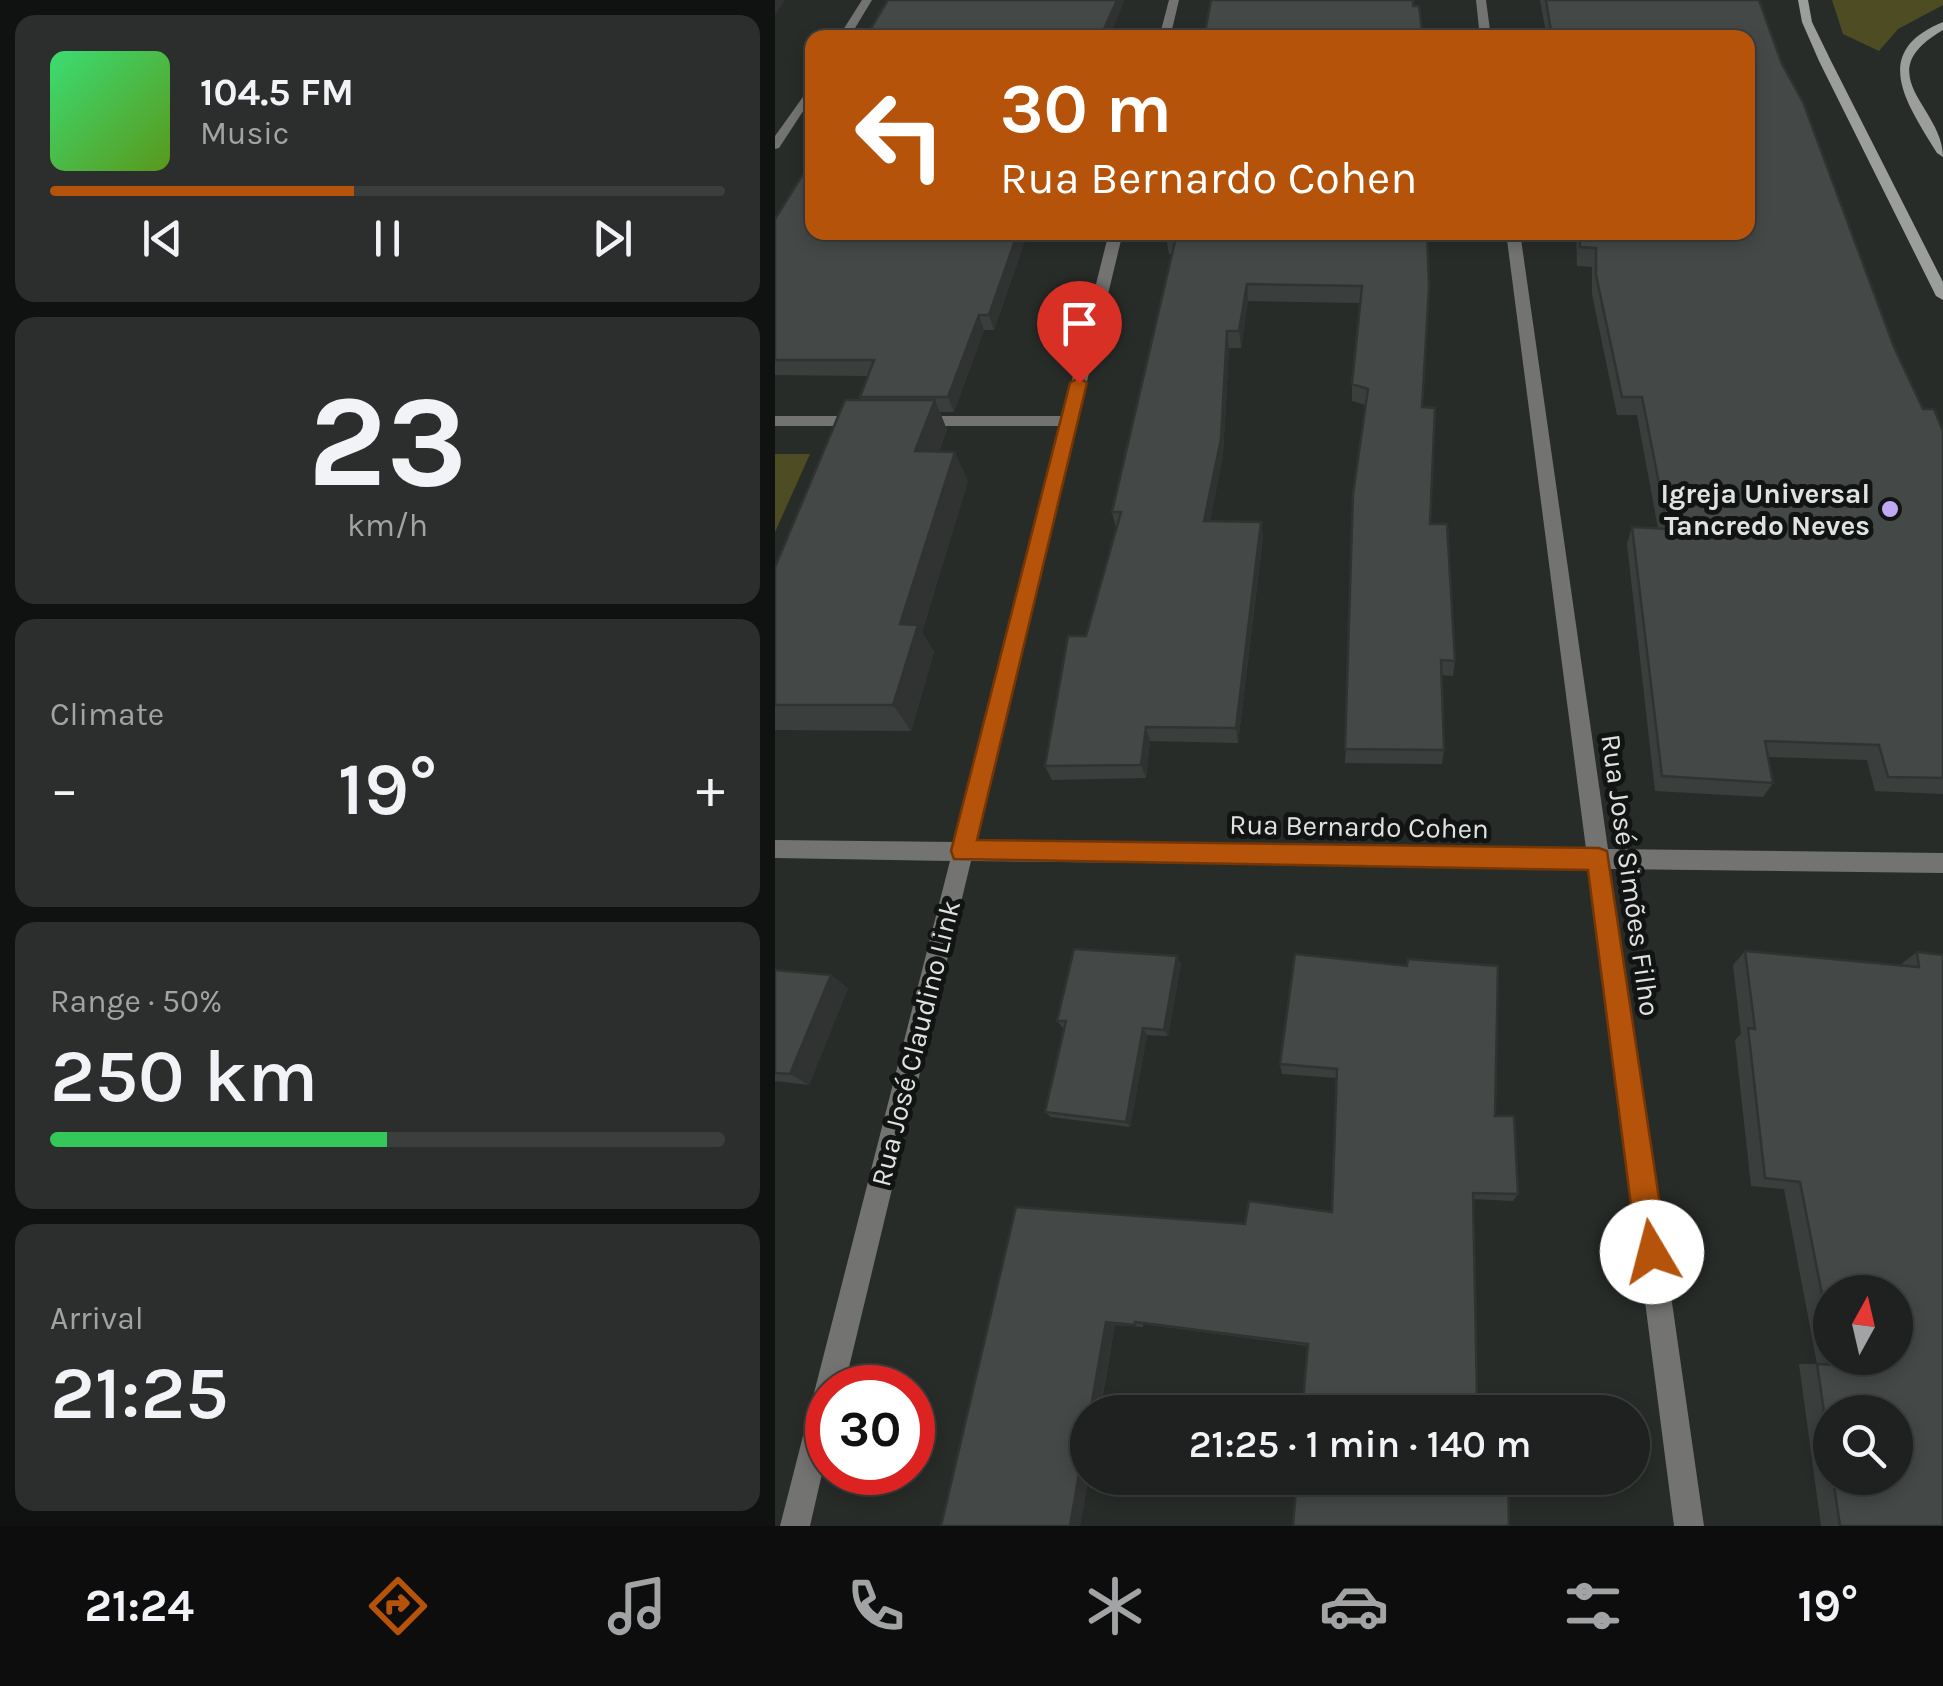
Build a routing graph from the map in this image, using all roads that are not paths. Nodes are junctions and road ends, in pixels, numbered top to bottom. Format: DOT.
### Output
graph roads {
  1 [pos="867,0"];
  2 [pos="1174,0"];
  3 [pos="1481,0"];
  4 [pos="1803,0"];
  5 [pos="1943,24"];
  6 [pos="848,30"];
  7 [pos="1166,30"];
  8 [pos="1486,30"];
  9 [pos="805,98"];
  10 [pos="775,145"];
  11 [pos="1943,153"];
  12 [pos="1114,240"];
  13 [pos="1514,240"];
  14 [pos="1943,296"];
  15 [pos="775,421"];
  16 [pos="873,421"];
  17 [pos="893,421"];
  18 [pos="1069,421"];
  19 [pos="775,849"];
  20 [pos="963,851"];
  21 [pos="1599,859"];
  22 [pos="1943,863"];
  23 [pos="835,1365"];
  24 [pos="805,1485"];
  25 [pos="795,1526"];
  26 [pos="1689,1526"];
  1 -- 6 [label="street"];
  2 -- 7 [label="street"];
  3 -- 8 [label="street"];
  4 -- 14 [label="main road"];
  5 -- 11 [label="main road"];
  9 -- 10 [label="street"];
  12 -- 18 [label="street, Rua José Claudino Link"];
  13 -- 21 [label="street, Rua José Simões Filho"];
  15 -- 16 [label="street"];
  17 -- 18 [label="street"];
  18 -- 20 [label="street, Rua José Claudino Link"];
  19 -- 20 [label="street, Rua Bernardo Cohen"];
  20 -- 21 [label="street, Rua Bernardo Cohen"];
  20 -- 23 [label="street, Rua José Claudino Link"];
  21 -- 22 [label="street, Rua Bernardo Cohen"];
  21 -- 26 [label="street, Rua José Simões Filho"];
  24 -- 25 [label="street"];
}
